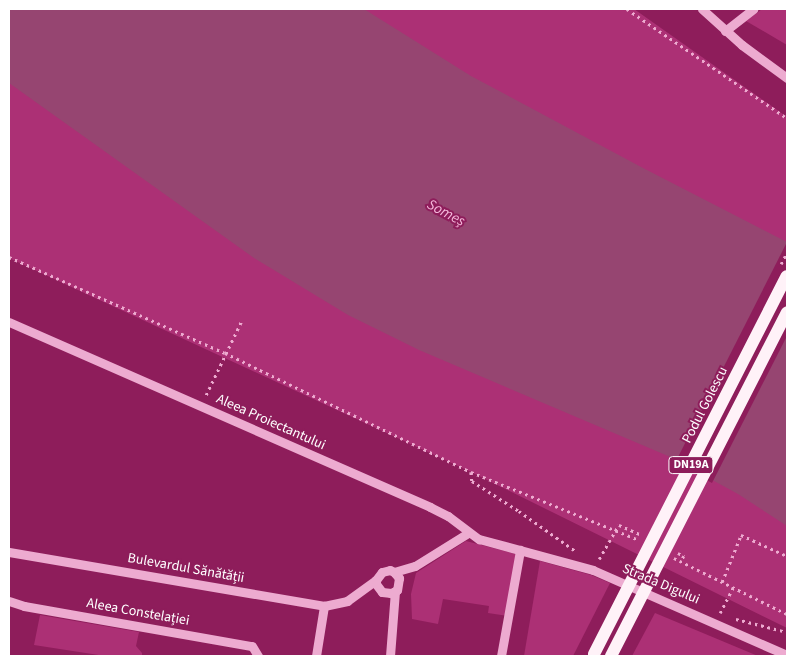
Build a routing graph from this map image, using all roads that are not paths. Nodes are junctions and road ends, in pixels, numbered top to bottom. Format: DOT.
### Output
graph roads {
  1 [pos="702,9"];
  2 [pos="753,9"];
  3 [pos="725,31"];
  4 [pos="787,78"];
  5 [pos="787,276"];
  6 [pos="787,312"];
  7 [pos="9,322"];
  8 [pos="468,533"];
  9 [pos="520,550"];
  10 [pos="9,552"];
  11 [pos="415,566"];
  12 [pos="394,572"];
  13 [pos="376,580"];
  14 [pos="400,582"];
  15 [pos="380,591"];
  16 [pos="395,591"];
  17 [pos="357,596"];
  18 [pos="9,601"];
  19 [pos="324,606"];
  20 [pos="394,610"];
  21 [pos="594,654"];
  22 [pos="787,655"];
  23 [pos="258,656"];
  24 [pos="316,656"];
  25 [pos="390,656"];
  26 [pos="501,656"];
  27 [pos="611,656"];
  1 -- 3 [label="street"];
  2 -- 3 [label="street"];
  3 -- 4 [label="street"];
  5 -- 21 [label="main road, Podul Golescu / DN19A, bridge"];
  6 -- 27 [label="main road, DN19A, bridge"];
  7 -- 8 [label="street, Aleea Proiectantului"];
  8 -- 9 [label="street, Aleea Proiectantului"];
  8 -- 11 [label="street"];
  9 -- 22 [label="street, Strada Digului"];
  9 -- 26 [label="street"];
  10 -- 19 [label="street, Bulevardul Sănătății"];
  11 -- 12 [label="street"];
  11 -- 14 [label="street"];
  12 -- 13 [label="street"];
  12 -- 14 [label="street"];
  13 -- 15 [label="street"];
  13 -- 17 [label="street, Bulevardul Sănătății"];
  14 -- 16 [label="street"];
  15 -- 16 [label="street"];
  15 -- 17 [label="street, Bulevardul Sănătății"];
  15 -- 20 [label="street"];
  16 -- 20 [label="street"];
  17 -- 19 [label="street, Bulevardul Sănătății"];
  18 -- 23 [label="street, Aleea Constelației"];
  19 -- 24 [label="street"];
  20 -- 25 [label="street"];
}
